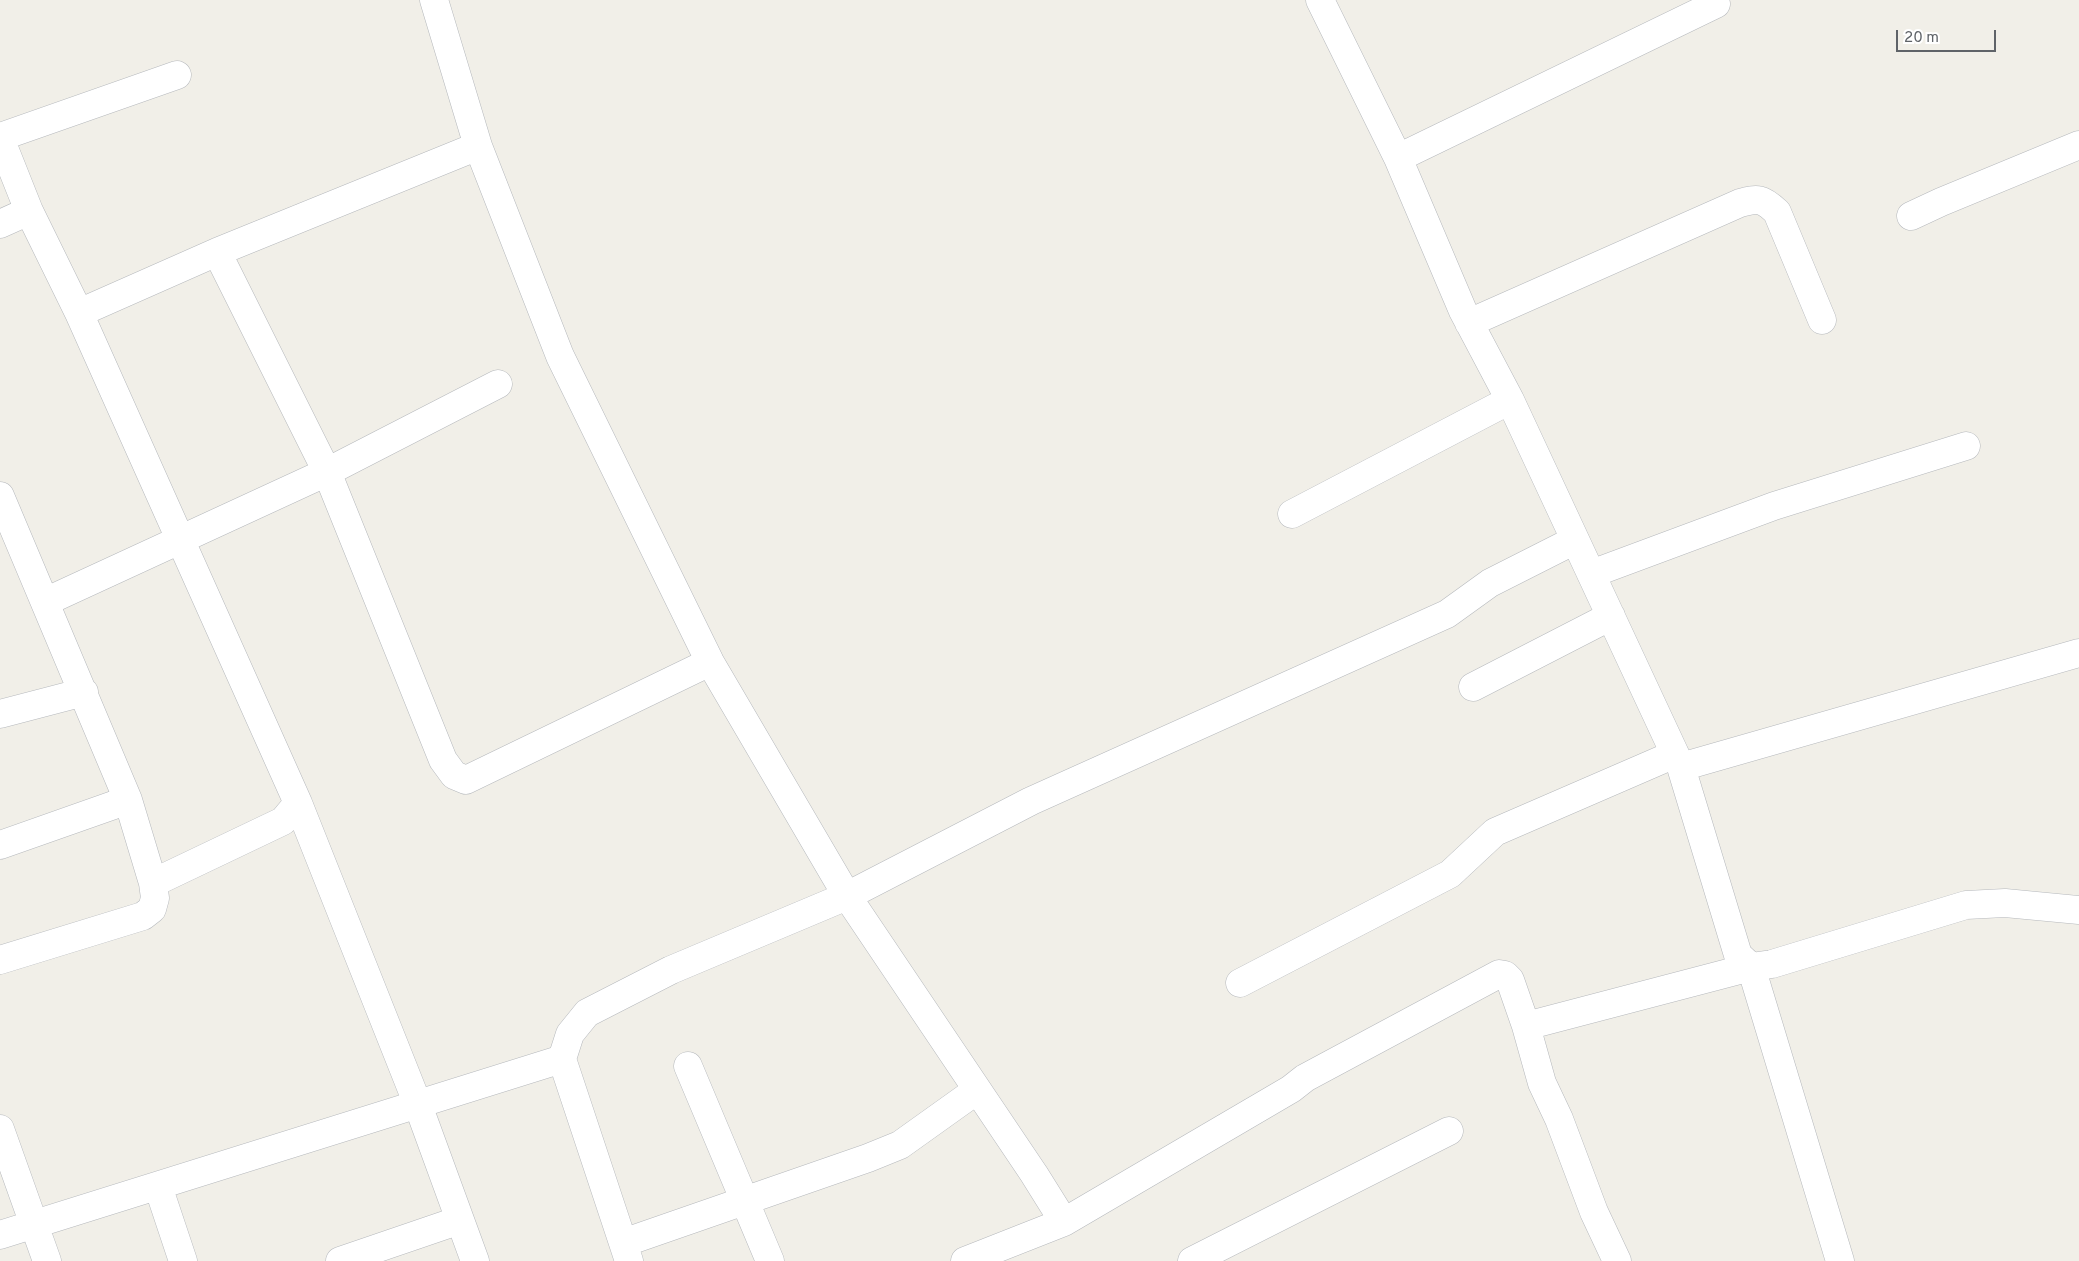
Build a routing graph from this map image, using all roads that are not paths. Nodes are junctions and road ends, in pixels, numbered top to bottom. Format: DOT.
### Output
graph roads {
  1 [pos="434,0"];
  2 [pos="1320,0"];
  3 [pos="1716,4"];
  4 [pos="177,75"];
  5 [pos="0,137"];
  6 [pos="2079,144"];
  7 [pos="478,146"];
  8 [pos="1398,158"];
  9 [pos="29,211"];
  10 [pos="1910,216"];
  11 [pos="0,224"];
  12 [pos="217,252"];
  13 [pos="79,313"];
  14 [pos="1822,320"];
  15 [pos="1469,323"];
  16 [pos="498,384"];
  17 [pos="1510,400"];
  18 [pos="1966,446"];
  19 [pos="327,472"];
  20 [pos="0,496"];
  21 [pos="1292,514"];
  22 [pos="181,540"];
  23 [pos="1575,540"];
  24 [pos="10,546"];
  25 [pos="1591,574"];
  26 [pos="45,602"];
  27 [pos="1611,616"];
  28 [pos="2079,652"];
  29 [pos="710,662"];
  30 [pos="1473,687"];
  31 [pos="84,692"];
  32 [pos="0,714"];
  33 [pos="1678,761"];
  34 [pos="128,800"];
  35 [pos="298,803"];
  36 [pos="0,845"];
  37 [pos="153,883"];
  38 [pos="848,896"];
  39 [pos="2079,910"];
  40 [pos="0,960"];
  41 [pos="1752,967"];
  42 [pos="1240,983"];
  43 [pos="1526,1026"];
  44 [pos="562,1059"];
  45 [pos="688,1066"];
  46 [pos="977,1090"];
  47 [pos="418,1105"];
  48 [pos="0,1129"];
  49 [pos="1449,1131"];
  50 [pos="158,1186"];
  51 [pos="746,1200"];
  52 [pos="460,1220"];
  53 [pos="1064,1222"];
  54 [pos="36,1224"];
  55 [pos="0,1235"];
  56 [pos="626,1252"];
  57 [pos="983,1258"];
  58 [pos="48,1261"];
  59 [pos="183,1261"];
  60 [pos="340,1261"];
  61 [pos="475,1261"];
  62 [pos="770,1261"];
  63 [pos="1192,1261"];
  64 [pos="1617,1261"];
  65 [pos="1840,1261"];
  1 -- 7 [label="street"];
  2 -- 8 [label="street"];
  3 -- 8 [label="street"];
  4 -- 5 [label="street"];
  5 -- 9 [label="street"];
  6 -- 10 [label="street"];
  7 -- 12 [label="street"];
  7 -- 29 [label="street"];
  8 -- 15 [label="street"];
  9 -- 11 [label="street"];
  9 -- 13 [label="street"];
  12 -- 13 [label="street"];
  12 -- 19 [label="street"];
  13 -- 22 [label="street"];
  14 -- 15 [label="street"];
  15 -- 17 [label="street"];
  16 -- 19 [label="street"];
  17 -- 21 [label="street"];
  17 -- 23 [label="street"];
  18 -- 25 [label="street"];
  19 -- 22 [label="street"];
  19 -- 29 [label="street"];
  20 -- 24 [label="street"];
  22 -- 26 [label="street"];
  22 -- 35 [label="street"];
  23 -- 25 [label="street"];
  23 -- 38 [label="street"];
  24 -- 26 [label="street"];
  25 -- 27 [label="street"];
  26 -- 31 [label="street"];
  27 -- 30 [label="street"];
  27 -- 33 [label="street"];
  28 -- 33 [label="street"];
  29 -- 38 [label="street"];
  31 -- 32 [label="street"];
  31 -- 34 [label="street"];
  33 -- 41 [label="street"];
  33 -- 42 [label="street"];
  34 -- 36 [label="street"];
  34 -- 37 [label="street"];
  35 -- 37 [label="street"];
  35 -- 47 [label="street"];
  37 -- 40 [label="street"];
  38 -- 44 [label="street"];
  38 -- 46 [label="street"];
  39 -- 41 [label="street"];
  41 -- 43 [label="street"];
  41 -- 65 [label="street"];
  43 -- 53 [label="street"];
  43 -- 64 [label="street"];
  44 -- 47 [label="street"];
  44 -- 56 [label="street"];
  45 -- 51 [label="street"];
  46 -- 51 [label="street"];
  46 -- 53 [label="street"];
  47 -- 50 [label="street"];
  47 -- 52 [label="street"];
  48 -- 54 [label="street"];
  49 -- 63 [label="street"];
  50 -- 54 [label="street"];
  50 -- 59 [label="street"];
  51 -- 56 [label="street"];
  51 -- 62 [label="street"];
  52 -- 60 [label="street"];
  52 -- 61 [label="street"];
  53 -- 57 [label="street"];
  54 -- 55 [label="street"];
  54 -- 58 [label="street"];
}
